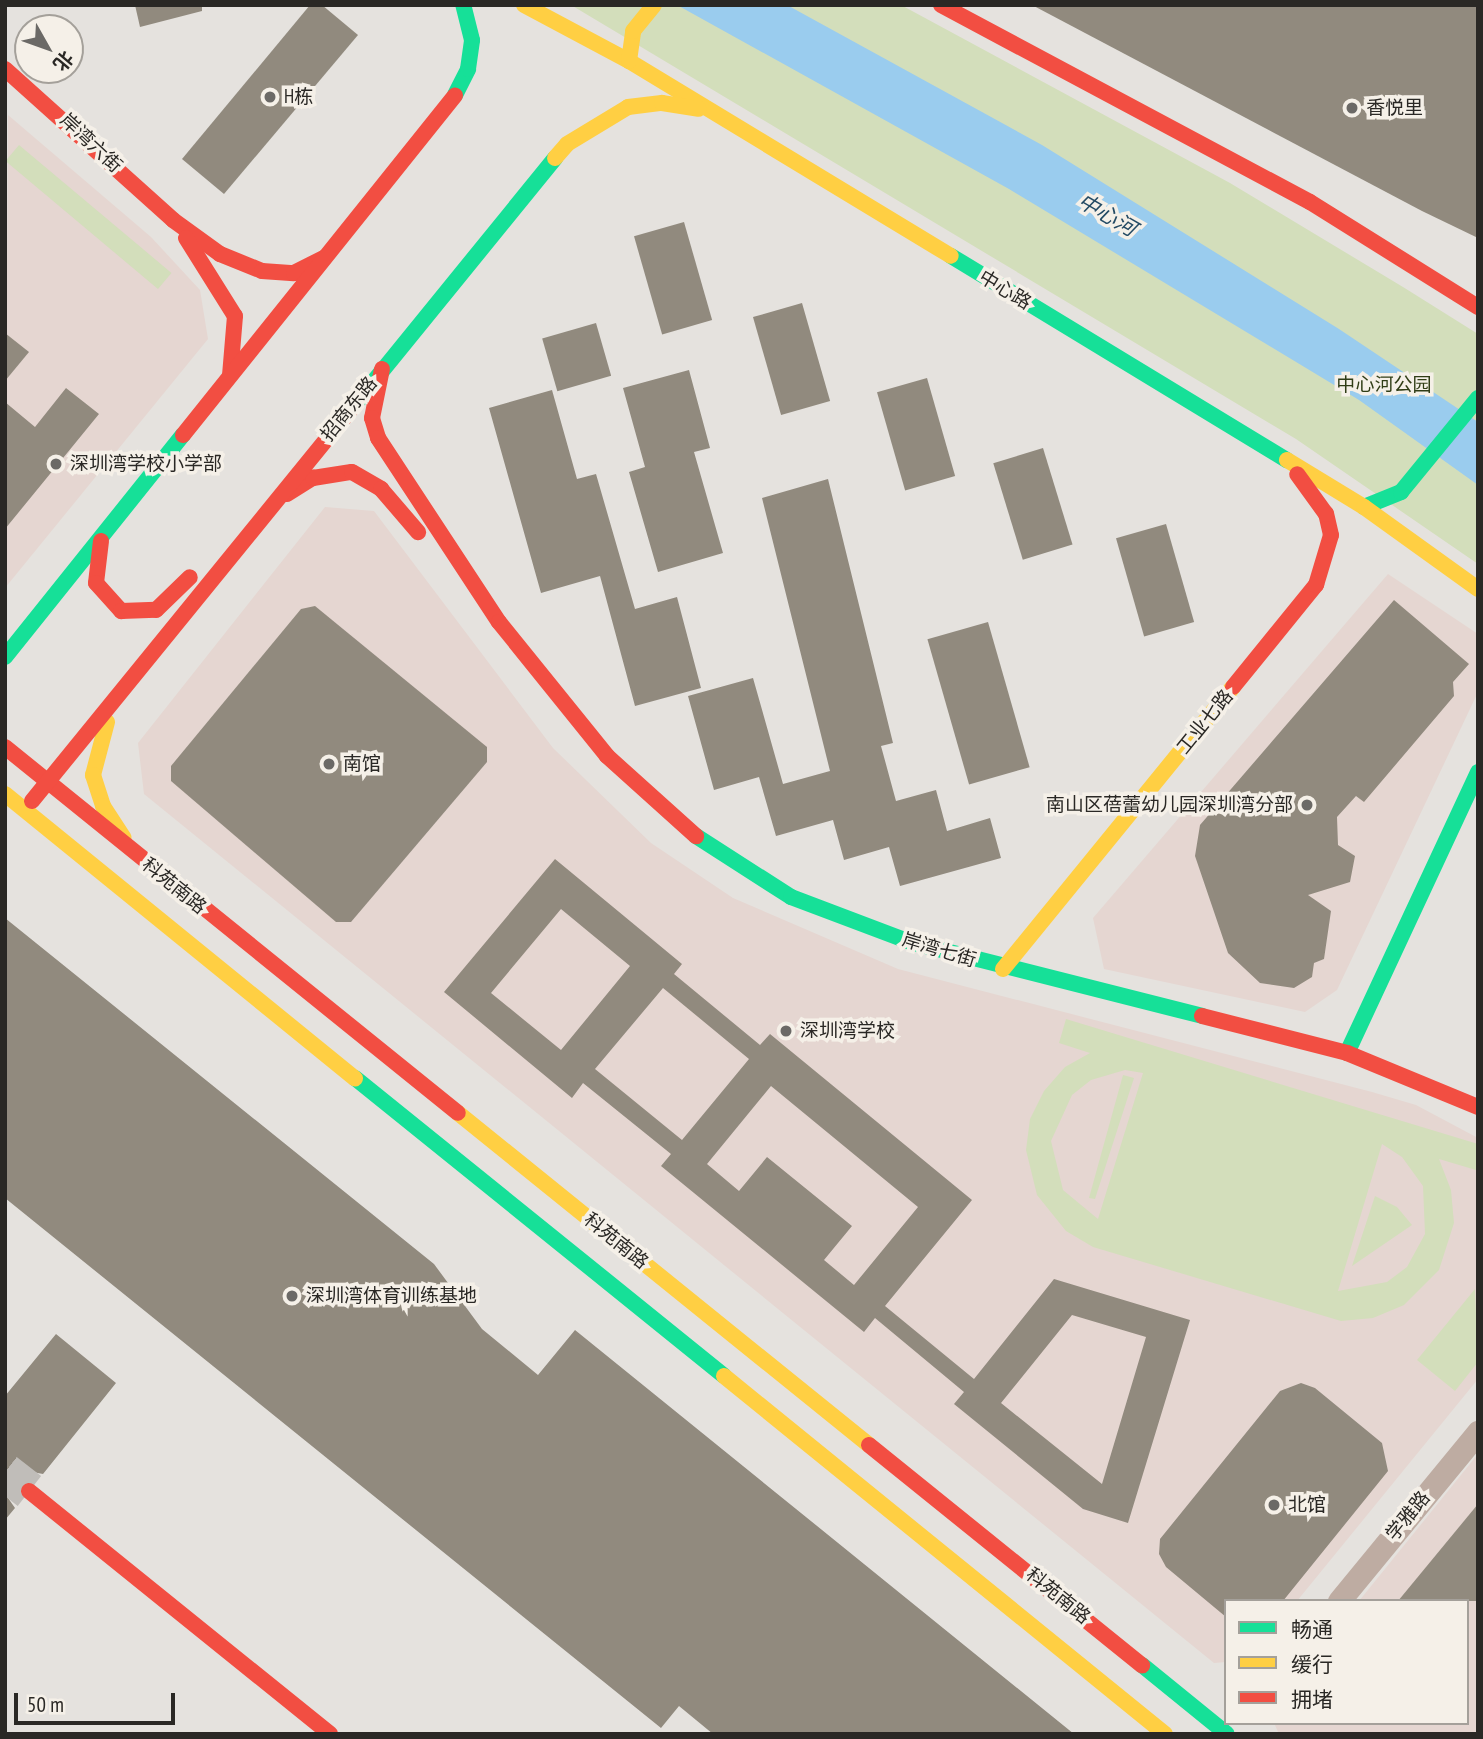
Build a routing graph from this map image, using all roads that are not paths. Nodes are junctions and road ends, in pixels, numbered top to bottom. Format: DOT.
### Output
graph roads {
  1 [pos="463,5"];
  2 [pos="524,5"];
  3 [pos="654,5"];
  4 [pos="941,5"];
  5 [pos="629,61"];
  6 [pos="5,69"];
  7 [pos="726,119"];
  8 [pos="173,220"];
  9 [pos="328,256"];
  10 [pos="1433,277"];
  11 [pos="1478,295"];
  12 [pos="1478,307"];
  13 [pos="382,369"];
  14 [pos="230,375"];
  15 [pos="1478,398"];
  16 [pos="1284,460"];
  17 [pos="1364,506"];
  18 [pos="268,509"];
  19 [pos="102,537"];
  20 [pos="1478,589"];
  21 [pos="40,615"];
  22 [pos="499,622"];
  23 [pos="5,645"];
  24 [pos="5,657"];
  25 [pos="121,691"];
  26 [pos="5,747"];
  27 [pos="1478,772"];
  28 [pos="47,782"];
  29 [pos="5,794"];
  30 [pos="1478,809"];
  31 [pos="24,810"];
  32 [pos="1455,818"];
  33 [pos="140,859"];
  34 [pos="1003,968"];
  35 [pos="1347,1053"];
  36 [pos="1478,1107"];
  37 [pos="1478,1432"];
  38 [pos="29,1491"];
  39 [pos="1341,1599"];
  40 [pos="331,1734"];
  41 [pos="1165,1734"];
  42 [pos="1228,1734"];
  1 -- 9 [label="main road"];
  2 -- 5 [label="main road, 中心路"];
  3 -- 5 [label="main road"];
  4 -- 10 [label="main road"];
  5 -- 7 [label="main road, 中心路"];
  6 -- 8 [label="main road, 岸湾六街"];
  7 -- 13 [label="main road, 招商东路"];
  7 -- 16 [label="main road, 中心路"];
  8 -- 9 [label="main road"];
  8 -- 14 [label="main road"];
  9 -- 14 [label="main road"];
  10 -- 11 [label="main road"];
  10 -- 12 [label="main road"];
  13 -- 18 [label="main road, 招商东路"];
  13 -- 22 [label="main road"];
  14 -- 19 [label="main road"];
  15 -- 17 [label="main road"];
  16 -- 17 [label="main road, 中心路"];
  16 -- 34 [label="main road, 工业七路"];
  17 -- 20 [label="main road, 中心路"];
  18 -- 19 [label="main road"];
  18 -- 22 [label="main road"];
  18 -- 25 [label="main road, 招商东路"];
  19 -- 21 [label="main road"];
  21 -- 23 [label="main road"];
  21 -- 24 [label="main road"];
  22 -- 34 [label="main road, 岸湾七街"];
  25 -- 28 [label="main road, 招商东路"];
  25 -- 33 [label="main road"];
  26 -- 28 [label="main road, 科苑南路"];
  27 -- 32 [label="main road"];
  28 -- 31 [label="main road, 招商东路"];
  28 -- 33 [label="main road, 科苑南路"];
  29 -- 31 [label="main road, 科苑南路"];
  30 -- 32 [label="street"];
  31 -- 41 [label="main road, 科苑南路"];
  32 -- 35 [label="main road"];
  33 -- 42 [label="main road, 科苑南路"];
  34 -- 35 [label="main road, 岸湾七街"];
  35 -- 36 [label="main road, 岸湾七街"];
  37 -- 39 [label="street, 学雅路"];
  38 -- 40 [label="main road"];
}
